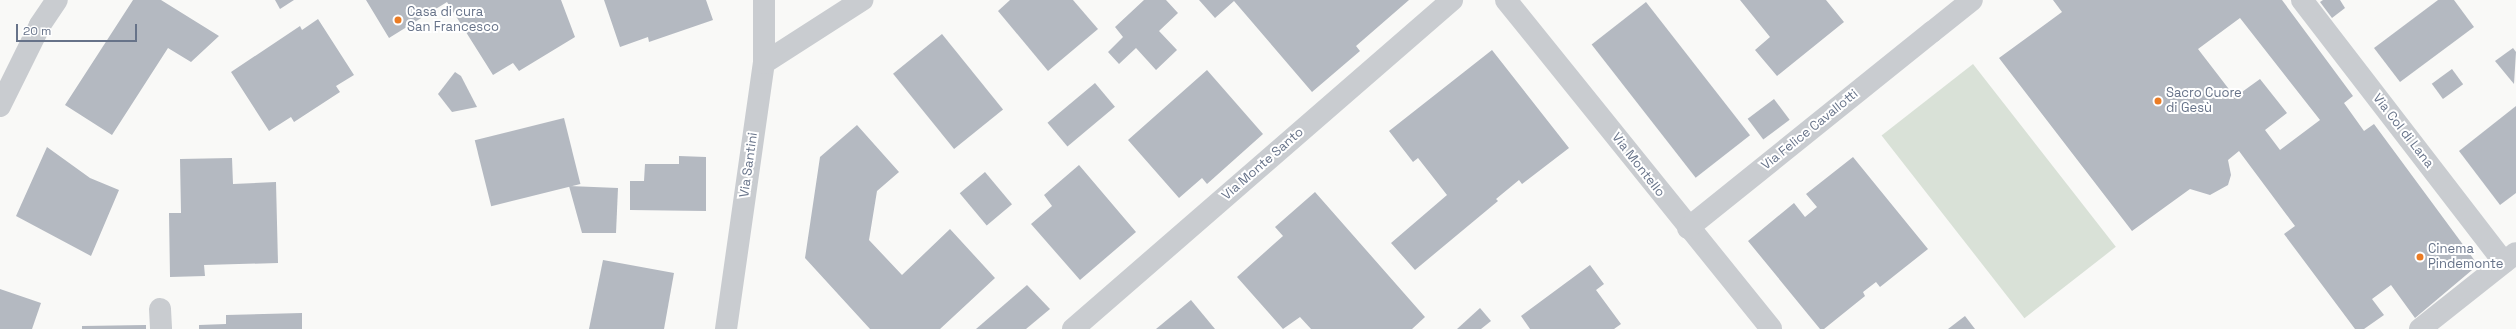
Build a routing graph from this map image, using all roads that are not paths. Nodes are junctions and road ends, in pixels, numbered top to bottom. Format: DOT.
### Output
graph roads {
  1 [pos="57,0"];
  2 [pos="764,0"];
  3 [pos="862,0"];
  4 [pos="1452,0"];
  5 [pos="1506,0"];
  6 [pos="1972,0"];
  7 [pos="2302,0"];
  8 [pos="764,63"];
  9 [pos="0,106"];
  10 [pos="1688,228"];
  11 [pos="2510,257"];
  12 [pos="726,329"];
  13 [pos="1073,329"];
  14 [pos="1771,329"];
  15 [pos="2420,329"];
  1 -- 9 [label="street"];
  2 -- 8 [label="street, Via Santini"];
  3 -- 8 [label="street"];
  4 -- 13 [label="street, Via Monte Santo"];
  5 -- 10 [label="street, Via Montello"];
  6 -- 10 [label="street, Via Felice Cavallotti"];
  7 -- 11 [label="street, Via Col di Lana"];
  8 -- 12 [label="street, Via Santini"];
  10 -- 14 [label="street, Via Montello"];
  11 -- 15 [label="street"];
}
